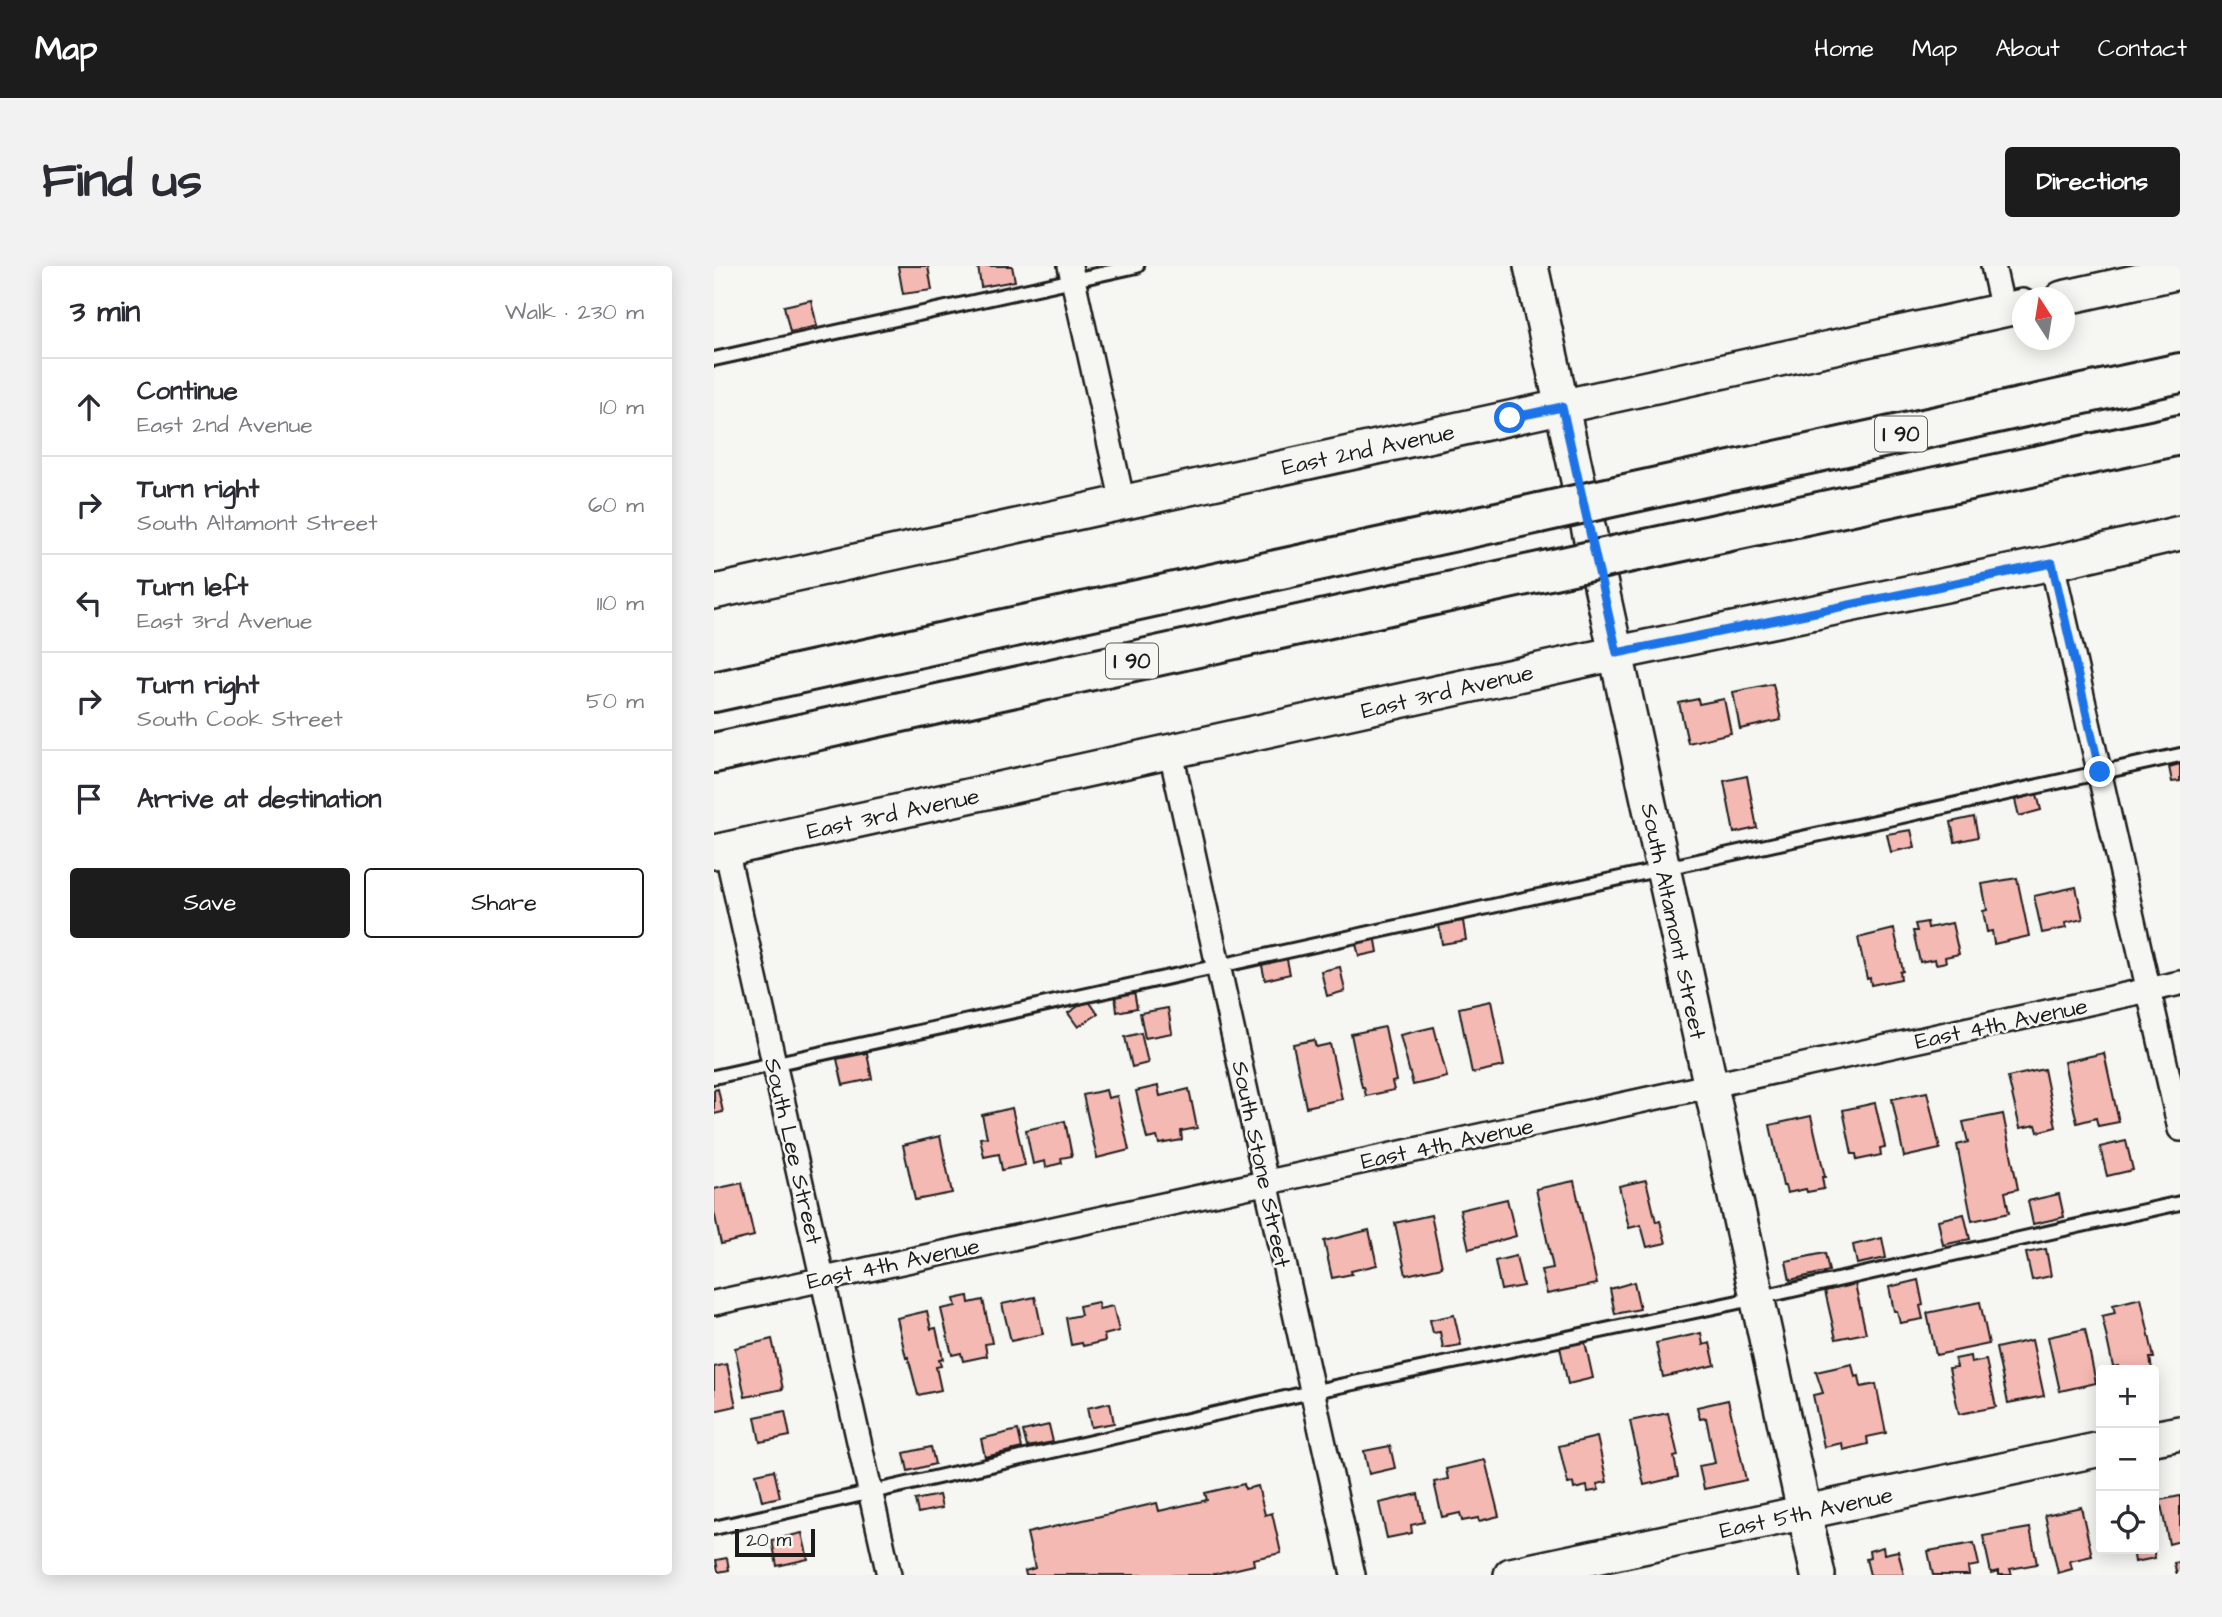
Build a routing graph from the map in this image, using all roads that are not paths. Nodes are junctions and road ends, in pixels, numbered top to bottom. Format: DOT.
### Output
graph roads {
  1 [pos="1137,266"];
  2 [pos="1531,266"];
  3 [pos="1993,266"];
  4 [pos="2180,271"];
  5 [pos="1072,273"];
  6 [pos="2075,295"];
  7 [pos="2012,306"];
  8 [pos="2012,308"];
  9 [pos="714,359"];
  10 [pos="2180,373"];
  11 [pos="1562,407"];
  12 [pos="2180,435"];
  13 [pos="1123,503"];
  14 [pos="2180,534"];
  15 [pos="2052,563"];
  16 [pos="714,592"];
  17 [pos="1617,653"];
  18 [pos="714,692"];
  19 [pos="1171,752"];
  20 [pos="714,753"];
  21 [pos="2180,755"];
  22 [pos="2100,772"];
  23 [pos="720,851"];
  24 [pos="1663,869"];
  25 [pos="1220,966"];
  26 [pos="2180,983"];
  27 [pos="2150,990"];
  28 [pos="775,1064"];
  29 [pos="714,1077"];
  30 [pos="1710,1087"];
  31 [pos="2180,1129"];
  32 [pos="1266,1182"];
  33 [pos="2180,1203"];
  34 [pos="822,1279"];
  35 [pos="1757,1298"];
  36 [pos="714,1303"];
  37 [pos="1311,1392"];
  38 [pos="2180,1433"];
  39 [pos="2159,1437"];
  40 [pos="2096,1450"];
  41 [pos="870,1494"];
  42 [pos="1805,1512"];
  43 [pos="714,1528"];
  44 [pos="889,1575"];
  45 [pos="1353,1575"];
  46 [pos="1511,1575"];
  47 [pos="1818,1575"];
  1 -- 5 [label="lane"];
  2 -- 11 [label="street, South Altamont Street"];
  3 -- 7 [label="street"];
  4 -- 6 [label="street"];
  5 -- 9 [label="lane"];
  5 -- 13 [label="street"];
  8 -- 11 [label="street, East 2nd Avenue"];
  10 -- 18 [label="highway, I 90, bridge"];
  11 -- 13 [label="street, East 2nd Avenue"];
  11 -- 17 [label="street, South Altamont Street"];
  12 -- 20 [label="highway, I 90, bridge"];
  13 -- 16 [label="street, East 2nd Avenue"];
  14 -- 15 [label="street, East 3rd Avenue"];
  15 -- 17 [label="street, East 3rd Avenue"];
  15 -- 22 [label="street"];
  17 -- 19 [label="street, East 3rd Avenue"];
  17 -- 24 [label="street, South Altamont Street"];
  19 -- 23 [label="street, East 3rd Avenue"];
  19 -- 25 [label="street, South Stone Street"];
  21 -- 22 [label="lane"];
  22 -- 24 [label="lane"];
  22 -- 27 [label="street"];
  23 -- 28 [label="street, South Lee Street"];
  24 -- 25 [label="lane"];
  24 -- 30 [label="street, South Altamont Street"];
  25 -- 28 [label="lane"];
  25 -- 32 [label="street, South Stone Street"];
  26 -- 27 [label="street, East 4th Avenue"];
  27 -- 30 [label="street, East 4th Avenue"];
  27 -- 31 [label="street"];
  28 -- 29 [label="lane"];
  28 -- 34 [label="street, South Lee Street"];
  30 -- 32 [label="street, East 4th Avenue"];
  30 -- 35 [label="street, South Altamont Street"];
  32 -- 34 [label="street, East 4th Avenue"];
  32 -- 37 [label="street, South Stone Street"];
  33 -- 35 [label="lane"];
  34 -- 36 [label="street, East 4th Avenue"];
  34 -- 41 [label="street, South Lee Street"];
  35 -- 37 [label="lane"];
  35 -- 42 [label="street, South Altamont Street"];
  37 -- 41 [label="lane"];
  37 -- 45 [label="street, South Stone Street"];
  38 -- 39 [label="street"];
  40 -- 42 [label="street, East 5th Avenue"];
  41 -- 43 [label="lane"];
  41 -- 44 [label="street, South Lee Street"];
  42 -- 46 [label="street, East 5th Avenue"];
  42 -- 47 [label="street, South Altamont Street"];
}
